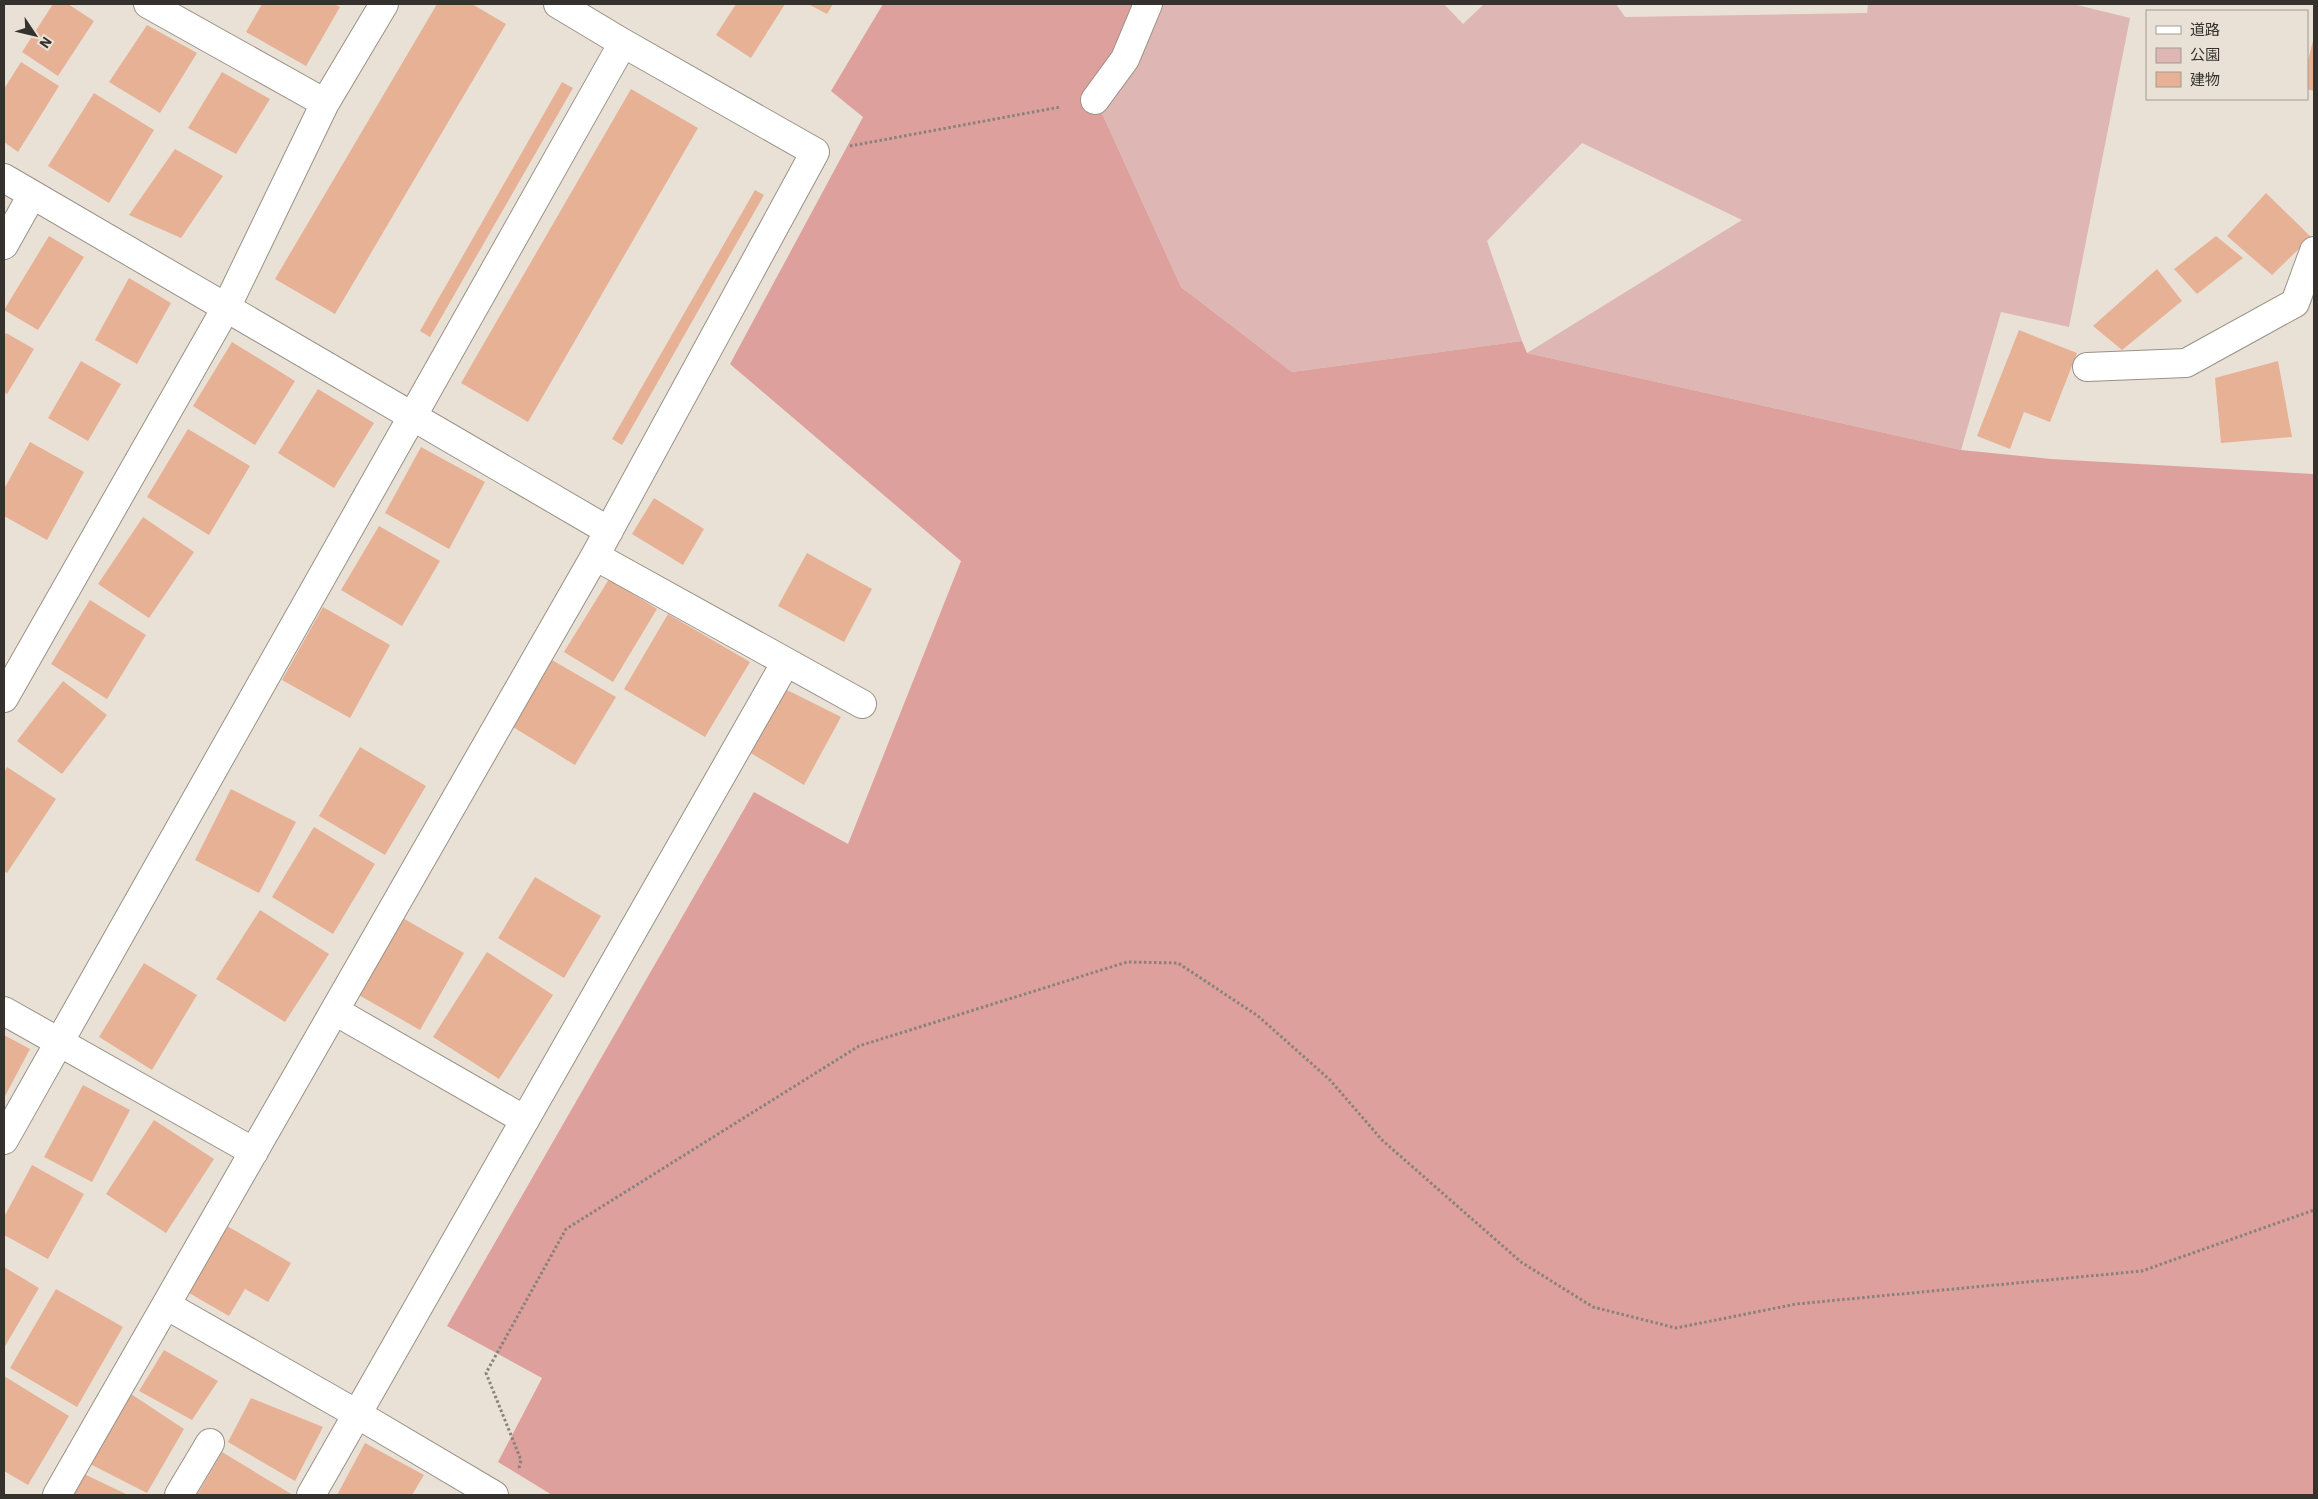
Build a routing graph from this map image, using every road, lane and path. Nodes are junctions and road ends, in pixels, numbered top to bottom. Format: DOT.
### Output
graph roads {
  1 [pos="148,4"];
  2 [pos="384,4"];
  3 [pos="558,4"];
  4 [pos="1148,4"];
  5 [pos="585,10"];
  6 [pos="623,43"];
  7 [pos="1095,100"];
  8 [pos="325,103"];
  9 [pos="843,147"];
  10 [pos="4,178"];
  11 [pos="32,195"];
  12 [pos="4,245"];
  13 [pos="2314,251"];
  14 [pos="226,308"];
  15 [pos="2087,368"];
  16 [pos="413,418"];
  17 [pos="609,532"];
  18 [pos="595,556"];
  19 [pos="786,662"];
  20 [pos="4,698"];
  21 [pos="862,704"];
  22 [pos="4,1010"];
  23 [pos="335,1011"];
  24 [pos="59,1042"];
  25 [pos="525,1120"];
  26 [pos="4,1140"];
  27 [pos="254,1152"];
  28 [pos="2314,1210"];
  29 [pos="166,1305"];
  30 [pos="358,1414"];
  31 [pos="210,1443"];
  32 [pos="518,1469"];
  33 [pos="458,1486"];
  34 [pos="57,1495"];
  35 [pos="179,1495"];
  36 [pos="311,1495"];
  37 [pos="494,1495"];
  1 -- 8 [label="street"];
  2 -- 8 [label="street"];
  3 -- 5 [label="street"];
  4 -- 7 [label="street"];
  5 -- 6 [label="street"];
  6 -- 16 [label="street"];
  6 -- 17 [label="street"];
  7 -- 9 [label="path"];
  8 -- 14 [label="street"];
  10 -- 11 [label="street"];
  11 -- 12 [label="street"];
  11 -- 14 [label="street"];
  13 -- 15 [label="street"];
  14 -- 16 [label="street"];
  14 -- 20 [label="street"];
  16 -- 17 [label="street"];
  16 -- 24 [label="street"];
  17 -- 18 [label="street"];
  18 -- 19 [label="street"];
  18 -- 23 [label="street"];
  19 -- 21 [label="street"];
  19 -- 25 [label="street"];
  22 -- 24 [label="street"];
  23 -- 25 [label="street"];
  23 -- 27 [label="street"];
  24 -- 26 [label="street"];
  24 -- 27 [label="street"];
  25 -- 30 [label="street"];
  27 -- 29 [label="street"];
  28 -- 32 [label="path"];
  29 -- 30 [label="street"];
  29 -- 34 [label="street"];
  30 -- 33 [label="street"];
  30 -- 36 [label="street"];
  31 -- 35 [label="street"];
  33 -- 37 [label="street"];
}
